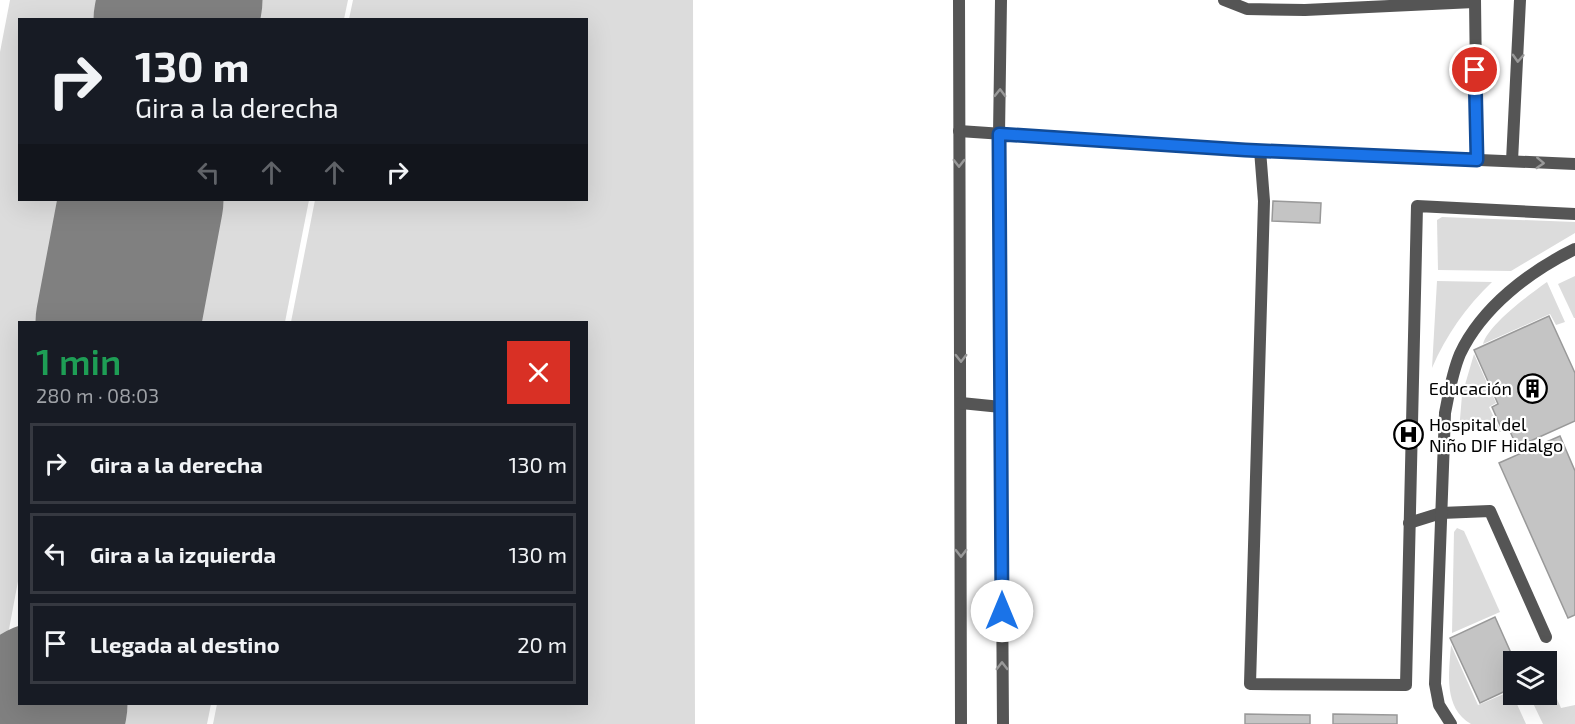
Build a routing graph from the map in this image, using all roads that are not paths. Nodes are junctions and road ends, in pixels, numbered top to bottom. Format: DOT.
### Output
graph roads {
  1 [pos="959,0"];
  2 [pos="1001,0"];
  3 [pos="1224,0"];
  4 [pos="1521,0"];
  5 [pos="1474,1"];
  6 [pos="959,131"];
  7 [pos="999,134"];
  8 [pos="1260,150"];
  9 [pos="1477,160"];
  10 [pos="1512,161"];
  11 [pos="1575,164"];
  12 [pos="1575,214"];
  13 [pos="1575,249"];
  14 [pos="961,403"];
  15 [pos="1001,407"];
  16 [pos="1441,513"];
  17 [pos="1409,523"];
  18 [pos="1546,637"];
  19 [pos="961,724"];
  20 [pos="1003,724"];
  21 [pos="1450,724"];
  1 -- 6 [label="street"];
  7 -- 2 [label="street, one-way"];
  3 -- 5 [label="street"];
  4 -- 10 [label="street, one-way"];
  5 -- 9 [label="street"];
  6 -- 7 [label="street"];
  6 -- 14 [label="street, one-way"];
  7 -- 8 [label="street"];
  7 -- 15 [label="street"];
  8 -- 9 [label="street"];
  8 -- 17 [label="street"];
  9 -- 10 [label="street"];
  10 -- 11 [label="street, one-way"];
  12 -- 17 [label="street"];
  13 -- 16 [label="street"];
  14 -- 15 [label="street"];
  14 -- 19 [label="street, one-way"];
  20 -- 15 [label="street, one-way"];
  16 -- 17 [label="street"];
  16 -- 18 [label="street"];
  16 -- 21 [label="street"];
}
